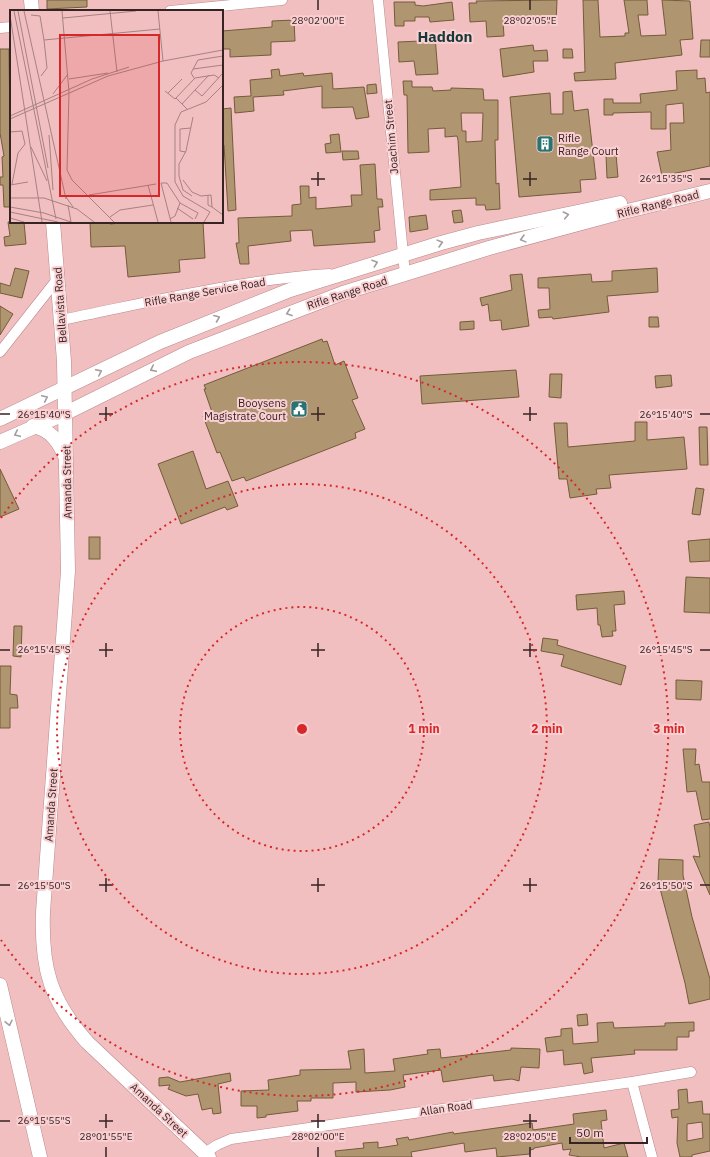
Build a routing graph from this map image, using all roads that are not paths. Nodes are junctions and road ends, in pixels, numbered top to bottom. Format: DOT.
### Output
graph roads {
  1 [pos="31,0"];
  2 [pos="282,0"];
  3 [pos="378,0"];
  4 [pos="32,10"];
  5 [pos="180,10"];
  6 [pos="10,27"];
  7 [pos="0,28"];
  8 [pos="710,184"];
  9 [pos="710,191"];
  10 [pos="53,223"];
  11 [pos="402,254"];
  12 [pos="349,272"];
  13 [pos="405,274"];
  14 [pos="59,277"];
  15 [pos="61,320"];
  16 [pos="0,352"];
  17 [pos="64,389"];
  18 [pos="66,412"];
  19 [pos="0,419"];
  20 [pos="34,426"];
  21 [pos="0,442"];
  22 [pos="66,458"];
  23 [pos="0,985"];
  24 [pos="691,1072"];
  25 [pos="632,1082"];
  26 [pos="207,1155"];
  27 [pos="40,1157"];
  28 [pos="652,1157"];
  1 -- 4 [label="main road"];
  2 -- 5 [label="street"];
  3 -- 11 [label="street, Joachim Street"];
  6 -- 7 [label="street"];
  11 -- 8 [label="main road, Rifle Range Road, one-way"];
  9 -- 13 [label="main road, Rifle Range Road, one-way"];
  10 -- 14 [label="main road, Bellavista Road"];
  12 -- 11 [label="main road, Rifle Range Road, one-way"];
  11 -- 13 [label="street, Joachim Street"];
  12 -- 15 [label="street, Rifle Range Service Road"];
  17 -- 12 [label="main road, Rifle Range Road, one-way"];
  13 -- 18 [label="main road, Rifle Range Road, one-way"];
  14 -- 15 [label="main road, Bellavista Road"];
  14 -- 16 [label="street"];
  15 -- 17 [label="main road, Bellavista Road"];
  17 -- 18 [label="main road, Amanda Street"];
  19 -- 17 [label="main road, Rifle Range Road, one-way"];
  18 -- 20 [label="main road, Rifle Range Road"];
  18 -- 22 [label="main road, Amanda Street"];
  20 -- 21 [label="main road, Rifle Range Road, one-way"];
  20 -- 22 [label="main road"];
  22 -- 26 [label="main road, Amanda Street"];
  23 -- 27 [label="main road, one-way"];
  24 -- 25 [label="street, Allan Road"];
  25 -- 26 [label="street, Allan Road"];
  25 -- 28 [label="street"];
}
